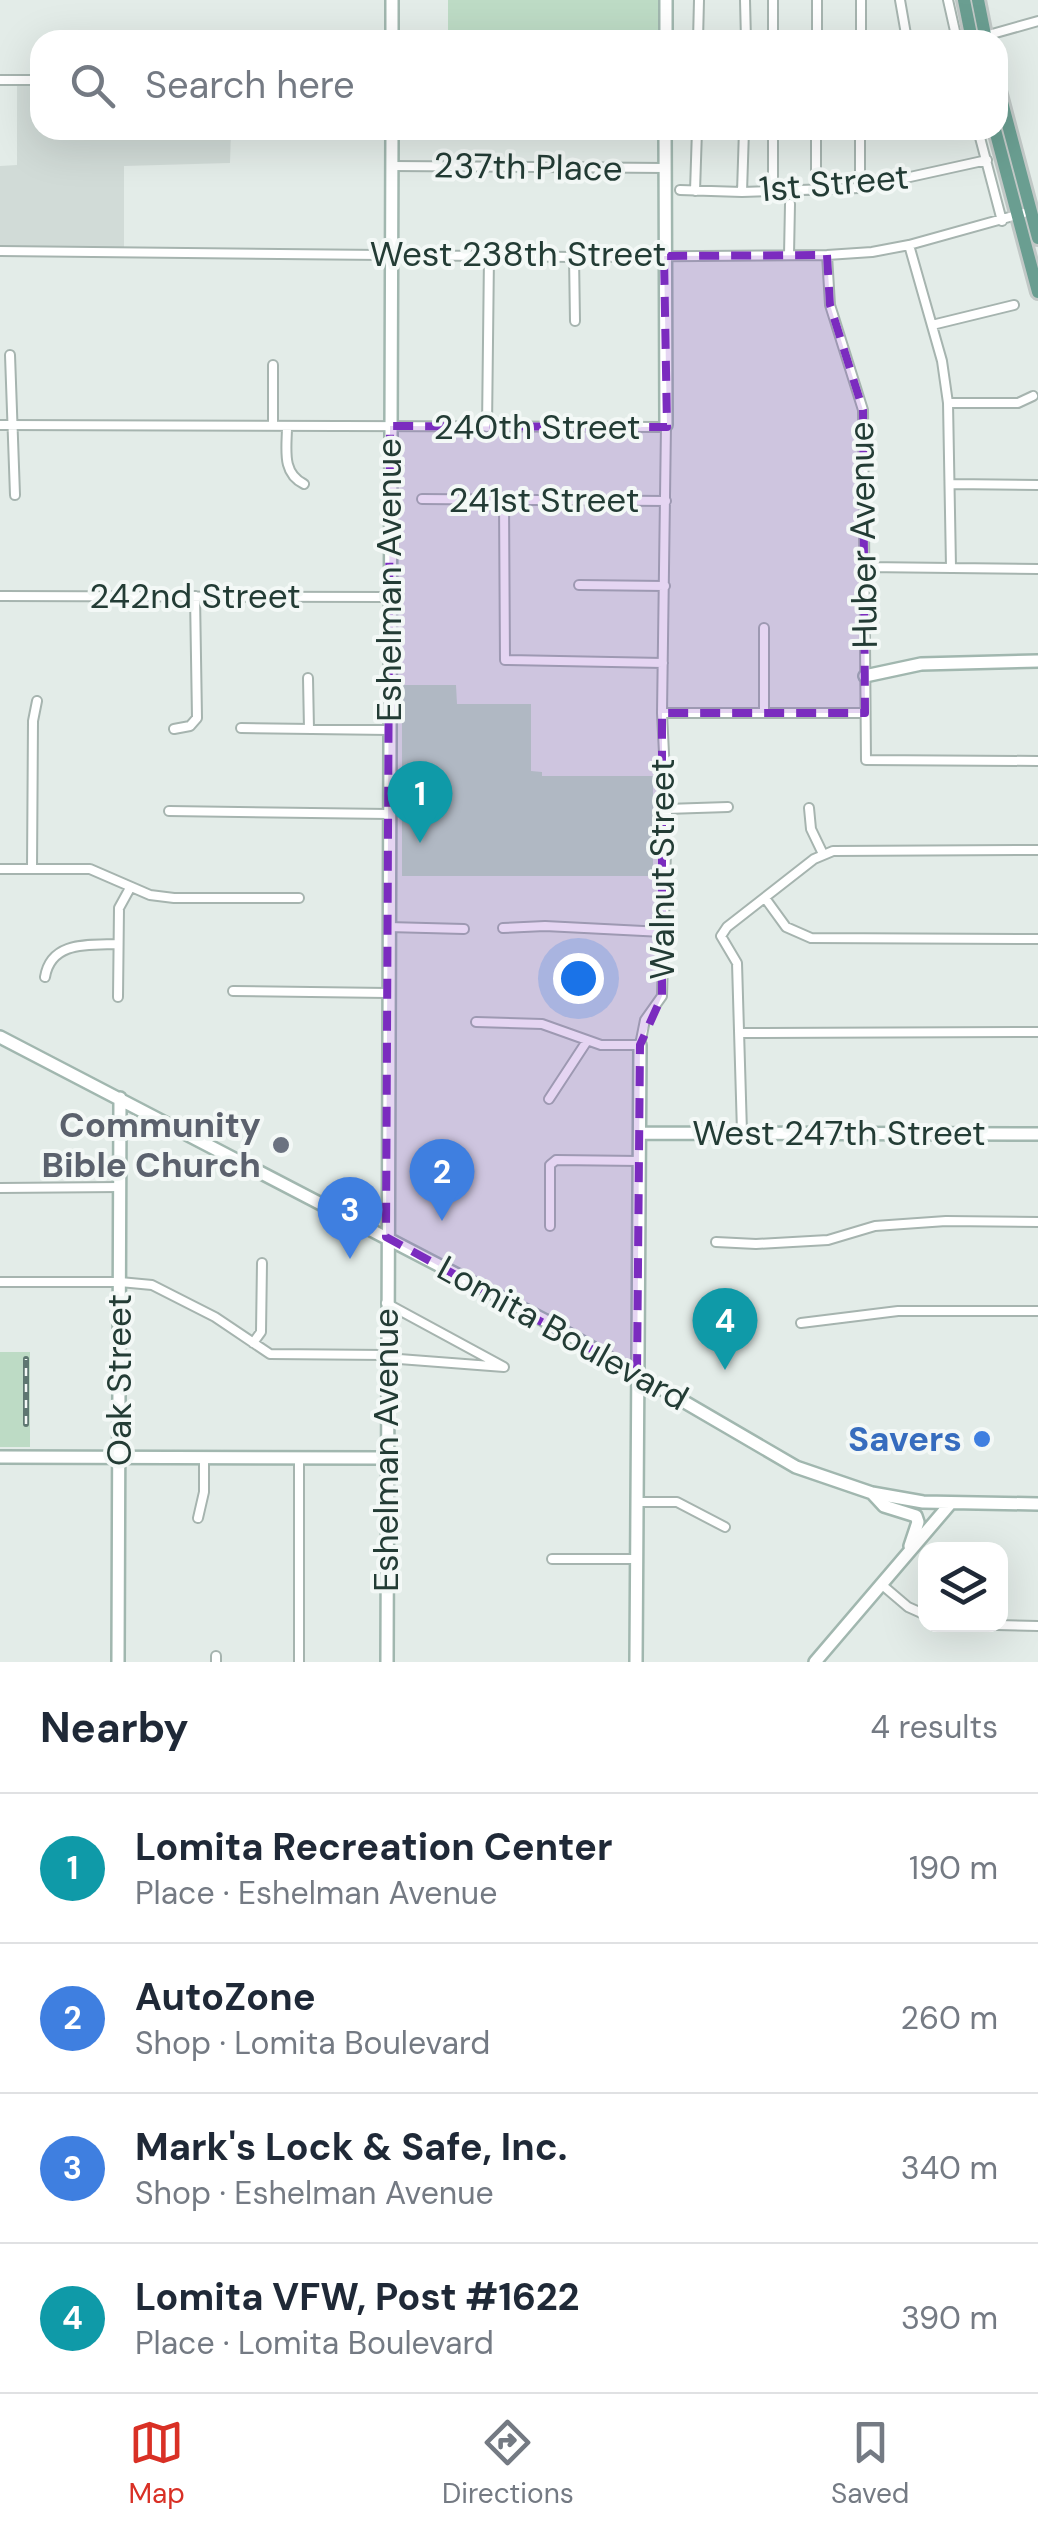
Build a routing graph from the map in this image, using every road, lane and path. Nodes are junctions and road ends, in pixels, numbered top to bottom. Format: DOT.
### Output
graph roads {
  1 [pos="392,0"];
  2 [pos="666,0"];
  3 [pos="698,0"];
  4 [pos="745,0"];
  5 [pos="773,0"];
  6 [pos="817,0"];
  7 [pos="861,0"];
  8 [pos="900,0"];
  9 [pos="948,0"];
  10 [pos="964,0"];
  11 [pos="978,0"];
  12 [pos="1038,21"];
  13 [pos="392,30"];
  14 [pos="666,30"];
  15 [pos="698,30"];
  16 [pos="746,30"];
  17 [pos="773,30"];
  18 [pos="816,30"];
  19 [pos="860,30"];
  20 [pos="905,30"];
  21 [pos="955,30"];
  22 [pos="976,30"];
  23 [pos="979,30"];
  24 [pos="1008,30"];
  25 [pos="0,80"];
  26 [pos="30,80"];
  27 [pos="1008,136"];
  28 [pos="392,140"];
  29 [pos="665,140"];
  30 [pos="697,140"];
  31 [pos="744,140"];
  32 [pos="773,140"];
  33 [pos="816,140"];
  34 [pos="860,140"];
  35 [pos="981,140"];
  36 [pos="998,140"];
  37 [pos="987,160"];
  38 [pos="392,166"];
  39 [pos="665,168"];
  40 [pos="860,188"];
  41 [pos="680,190"];
  42 [pos="695,190"];
  43 [pos="774,190"];
  44 [pos="816,190"];
  45 [pos="742,192"];
  46 [pos="790,204"];
  47 [pos="1024,214"];
  48 [pos="1002,221"];
  49 [pos="1038,238"];
  50 [pos="910,244"];
  51 [pos="0,251"];
  52 [pos="391,253"];
  53 [pos="790,255"];
  54 [pos="827,255"];
  55 [pos="489,256"];
  56 [pos="664,256"];
  57 [pos="574,257"];
  58 [pos="1038,292"];
  59 [pos="1014,306"];
  60 [pos="576,321"];
  61 [pos="932,325"];
  62 [pos="10,355"];
  63 [pos="274,365"];
  64 [pos="1033,396"];
  65 [pos="948,403"];
  66 [pos="0,426"];
  67 [pos="13,426"];
  68 [pos="273,426"];
  69 [pos="287,426"];
  70 [pos="390,426"];
  71 [pos="666,426"];
  72 [pos="487,427"];
  73 [pos="304,484"];
  74 [pos="951,484"];
  75 [pos="1038,485"];
  76 [pos="15,495"];
  77 [pos="422,499"];
  78 [pos="666,501"];
  79 [pos="504,502"];
  80 [pos="865,567"];
  81 [pos="951,567"];
  82 [pos="1038,569"];
  83 [pos="578,584"];
  84 [pos="665,586"];
  85 [pos="0,596"];
  86 [pos="195,596"];
  87 [pos="389,597"];
  88 [pos="764,628"];
  89 [pos="1038,661"];
  90 [pos="663,663"];
  91 [pos="865,676"];
  92 [pos="308,678"];
  93 [pos="37,701"];
  94 [pos="764,711"];
  95 [pos="662,713"];
  96 [pos="865,713"];
  97 [pos="242,728"];
  98 [pos="310,729"];
  99 [pos="174,730"];
  100 [pos="389,730"];
  101 [pos="1038,761"];
  102 [pos="728,807"];
  103 [pos="809,808"];
  104 [pos="666,809"];
  105 [pos="170,810"];
  106 [pos="388,814"];
  107 [pos="1038,850"];
  108 [pos="822,854"];
  109 [pos="0,869"];
  110 [pos="32,869"];
  111 [pos="130,888"];
  112 [pos="299,898"];
  113 [pos="765,898"];
  114 [pos="388,928"];
  115 [pos="504,928"];
  116 [pos="464,929"];
  117 [pos="663,932"];
  118 [pos="1038,939"];
  119 [pos="116,944"];
  120 [pos="44,977"];
  121 [pos="233,991"];
  122 [pos="388,993"];
  123 [pos="118,997"];
  124 [pos="476,1022"];
  125 [pos="1038,1032"];
  126 [pos="739,1033"];
  127 [pos="0,1037"];
  128 [pos="587,1041"];
  129 [pos="640,1045"];
  130 [pos="120,1098"];
  131 [pos="549,1099"];
  132 [pos="742,1132"];
  133 [pos="640,1133"];
  134 [pos="1038,1134"];
  135 [pos="639,1161"];
  136 [pos="0,1188"];
  137 [pos="120,1188"];
  138 [pos="1038,1222"];
  139 [pos="550,1226"];
  140 [pos="386,1237"];
  141 [pos="716,1242"];
  142 [pos="262,1263"];
  143 [pos="0,1282"];
  144 [pos="120,1282"];
  145 [pos="386,1303"];
  146 [pos="1038,1311"];
  147 [pos="801,1323"];
  148 [pos="253,1343"];
  149 [pos="386,1356"];
  150 [pos="637,1374"];
  151 [pos="0,1456"];
  152 [pos="119,1457"];
  153 [pos="204,1458"];
  154 [pos="299,1458"];
  155 [pos="385,1458"];
  156 [pos="872,1494"];
  157 [pos="636,1502"];
  158 [pos="950,1504"];
  159 [pos="1038,1504"];
  160 [pos="198,1518"];
  161 [pos="725,1528"];
  162 [pos="906,1555"];
  163 [pos="552,1558"];
  164 [pos="636,1559"];
  165 [pos="881,1584"];
  166 [pos="918,1611"];
  167 [pos="1008,1625"];
  168 [pos="1038,1626"];
  169 [pos="118,1662"];
  170 [pos="299,1662"];
  171 [pos="387,1662"];
  172 [pos="636,1662"];
  173 [pos="814,1662"];
  1 -- 13 [label="street"];
  2 -- 14 [label="street"];
  3 -- 15 [label="street"];
  4 -- 16 [label="street"];
  5 -- 17 [label="street"];
  6 -- 18 [label="street"];
  7 -- 19 [label="street"];
  8 -- 20 [label="street"];
  9 -- 21 [label="street"];
  10 -- 22 [label="main road"];
  11 -- 23 [label="main road"];
  12 -- 24 [label="street"];
  25 -- 26 [label="street"];
  27 -- 47 [label="main road"];
  28 -- 38 [label="street, Eshelman Avenue"];
  29 -- 39 [label="street, Walnut Street"];
  30 -- 42 [label="street"];
  31 -- 45 [label="street"];
  32 -- 43 [label="street"];
  33 -- 44 [label="street"];
  34 -- 40 [label="street"];
  35 -- 37 [label="street"];
  36 -- 47 [label="main road"];
  37 -- 40 [label="street, 1st Street"];
  37 -- 48 [label="street"];
  38 -- 39 [label="street, 237th Place"];
  38 -- 52 [label="street, Eshelman Avenue"];
  39 -- 56 [label="street, Walnut Street"];
  40 -- 44 [label="street, 1st Street"];
  41 -- 42 [label="street, 1st Street"];
  42 -- 45 [label="street, 1st Street"];
  43 -- 44 [label="street, 1st Street"];
  43 -- 45 [label="street, 1st Street"];
  46 -- 53 [label="street"];
  47 -- 48 [label="street, West 238th Street"];
  47 -- 49 [label="main road"];
  47 -- 58 [label="main road"];
  48 -- 50 [label="street, West 238th Street"];
  50 -- 54 [label="street, West 238th Street"];
  50 -- 61 [label="street"];
  51 -- 52 [label="street, West 238th Street"];
  52 -- 55 [label="street, West 238th Street"];
  52 -- 70 [label="street, Eshelman Avenue"];
  53 -- 54 [label="street, West 238th Street"];
  53 -- 56 [label="street, West 238th Street"];
  54 -- 80 [label="street, Huber Avenue"];
  55 -- 57 [label="street, West 238th Street"];
  55 -- 72 [label="street"];
  56 -- 57 [label="street, West 238th Street"];
  56 -- 71 [label="street, Walnut Street"];
  57 -- 60 [label="street"];
  59 -- 61 [label="street"];
  61 -- 65 [label="street"];
  62 -- 67 [label="street"];
  63 -- 68 [label="street"];
  64 -- 65 [label="street"];
  65 -- 74 [label="street"];
  66 -- 67 [label="street, 240th Street"];
  67 -- 68 [label="street, 240th Street"];
  67 -- 76 [label="street"];
  68 -- 69 [label="street, 240th Street"];
  69 -- 70 [label="street, 240th Street"];
  69 -- 73 [label="street"];
  70 -- 72 [label="street, 240th Street"];
  70 -- 87 [label="street, Eshelman Avenue"];
  71 -- 72 [label="street, 240th Street"];
  71 -- 78 [label="street, Walnut Street"];
  74 -- 75 [label="street"];
  74 -- 81 [label="street"];
  77 -- 79 [label="street, 241st Street"];
  78 -- 79 [label="street, 241st Street"];
  78 -- 84 [label="street, Walnut Street"];
  79 -- 90 [label="street"];
  80 -- 81 [label="street"];
  80 -- 91 [label="street, Huber Avenue"];
  81 -- 82 [label="street"];
  83 -- 84 [label="street"];
  84 -- 90 [label="street, Walnut Street"];
  85 -- 86 [label="street, 242nd Street"];
  86 -- 87 [label="street, 242nd Street"];
  86 -- 99 [label="street"];
  87 -- 100 [label="street, Eshelman Avenue"];
  88 -- 94 [label="street"];
  89 -- 91 [label="street"];
  90 -- 95 [label="street, Walnut Street"];
  91 -- 96 [label="street, Huber Avenue"];
  92 -- 98 [label="street"];
  93 -- 110 [label="street"];
  94 -- 95 [label="street"];
  94 -- 96 [label="street"];
  95 -- 104 [label="street, Walnut Street"];
  96 -- 101 [label="street, Huber Avenue"];
  97 -- 98 [label="street"];
  98 -- 100 [label="street"];
  100 -- 106 [label="street, Eshelman Avenue"];
  102 -- 104 [label="street"];
  103 -- 108 [label="street"];
  104 -- 117 [label="street, Walnut Street"];
  105 -- 106 [label="street"];
  106 -- 114 [label="street, Eshelman Avenue"];
  107 -- 108 [label="street"];
  108 -- 113 [label="street"];
  109 -- 110 [label="street"];
  110 -- 111 [label="street"];
  111 -- 112 [label="street"];
  111 -- 119 [label="street"];
  113 -- 118 [label="street"];
  113 -- 126 [label="street"];
  114 -- 116 [label="street"];
  114 -- 122 [label="street, Eshelman Avenue"];
  115 -- 117 [label="street"];
  117 -- 129 [label="street, Walnut Street"];
  119 -- 120 [label="street"];
  119 -- 123 [label="street"];
  121 -- 122 [label="street"];
  122 -- 140 [label="street, Eshelman Avenue"];
  124 -- 128 [label="street"];
  125 -- 126 [label="street"];
  126 -- 132 [label="street"];
  127 -- 130 [label="street, Lomita Boulevard"];
  128 -- 129 [label="street"];
  128 -- 131 [label="street"];
  129 -- 133 [label="street, Walnut Street"];
  130 -- 137 [label="street, Oak Street"];
  130 -- 140 [label="street, Lomita Boulevard"];
  132 -- 133 [label="street, West 247th Street"];
  132 -- 134 [label="street, West 247th Street"];
  133 -- 135 [label="street, Walnut Street"];
  135 -- 139 [label="street"];
  135 -- 150 [label="street, Walnut Street"];
  136 -- 137 [label="street"];
  137 -- 144 [label="street, Oak Street"];
  138 -- 141 [label="street"];
  140 -- 145 [label="street, Eshelman Avenue"];
  140 -- 150 [label="street, Lomita Boulevard"];
  142 -- 148 [label="street"];
  143 -- 144 [label="street"];
  144 -- 148 [label="street"];
  144 -- 152 [label="street, Oak Street"];
  145 -- 149 [label="street, Eshelman Avenue"];
  145 -- 149 [label="street"];
  146 -- 147 [label="street"];
  148 -- 149 [label="street"];
  149 -- 155 [label="street, Eshelman Avenue"];
  150 -- 156 [label="street, Lomita Boulevard"];
  150 -- 157 [label="street, Walnut Street"];
  151 -- 152 [label="street"];
  152 -- 153 [label="street"];
  152 -- 169 [label="street, Oak Street"];
  153 -- 154 [label="street"];
  153 -- 160 [label="street"];
  154 -- 155 [label="street"];
  154 -- 170 [label="street"];
  155 -- 171 [label="street, Eshelman Avenue"];
  156 -- 158 [label="street, Lomita Boulevard"];
  156 -- 162 [label="street"];
  157 -- 161 [label="street"];
  157 -- 164 [label="street, Walnut Street"];
  158 -- 159 [label="street, Lomita Boulevard"];
  158 -- 162 [label="street"];
  162 -- 165 [label="street"];
  163 -- 164 [label="street"];
  164 -- 172 [label="street, Walnut Street"];
  165 -- 166 [label="street"];
  165 -- 173 [label="street"];
  167 -- 168 [label="street"];
}
